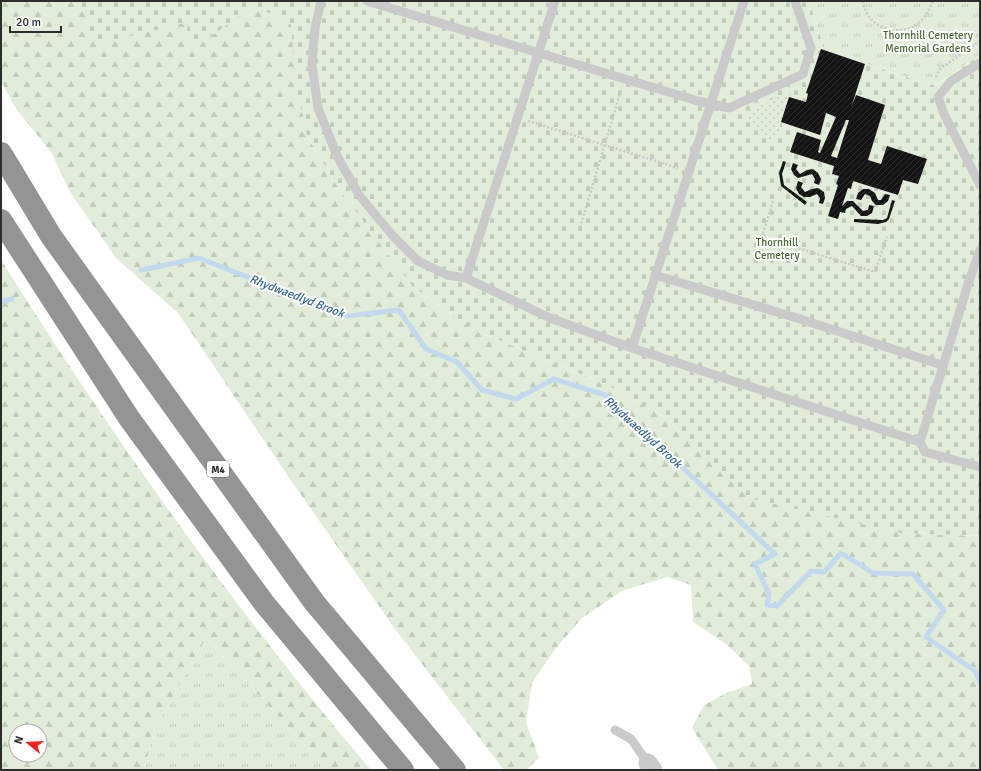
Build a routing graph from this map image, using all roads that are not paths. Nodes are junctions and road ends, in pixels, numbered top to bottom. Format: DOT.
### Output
graph roads {
  1 [pos="321,1"];
  2 [pos="367,1"];
  3 [pos="554,1"];
  4 [pos="744,1"];
  5 [pos="795,1"];
  6 [pos="539,52"];
  7 [pos="980,63"];
  8 [pos="710,105"];
  9 [pos="1,153"];
  10 [pos="980,185"];
  11 [pos="1,220"];
  12 [pos="980,250"];
  13 [pos="655,275"];
  14 [pos="466,278"];
  15 [pos="632,348"];
  16 [pos="942,365"];
  17 [pos="920,442"];
  18 [pos="980,467"];
  19 [pos="615,730"];
  20 [pos="650,766"];
  21 [pos="403,770"];
  22 [pos="455,770"];
  1 -- 14 [label="lane"];
  2 -- 6 [label="lane"];
  3 -- 6 [label="lane"];
  4 -- 8 [label="lane"];
  5 -- 8 [label="lane"];
  6 -- 8 [label="lane"];
  6 -- 14 [label="lane"];
  7 -- 10 [label="lane"];
  8 -- 13 [label="lane"];
  9 -- 22 [label="highway, M4"];
  11 -- 21 [label="highway"];
  12 -- 16 [label="lane"];
  13 -- 15 [label="lane"];
  13 -- 16 [label="lane"];
  14 -- 15 [label="lane"];
  15 -- 17 [label="lane"];
  16 -- 17 [label="lane"];
  17 -- 18 [label="lane"];
  19 -- 20 [label="lane"];
}
